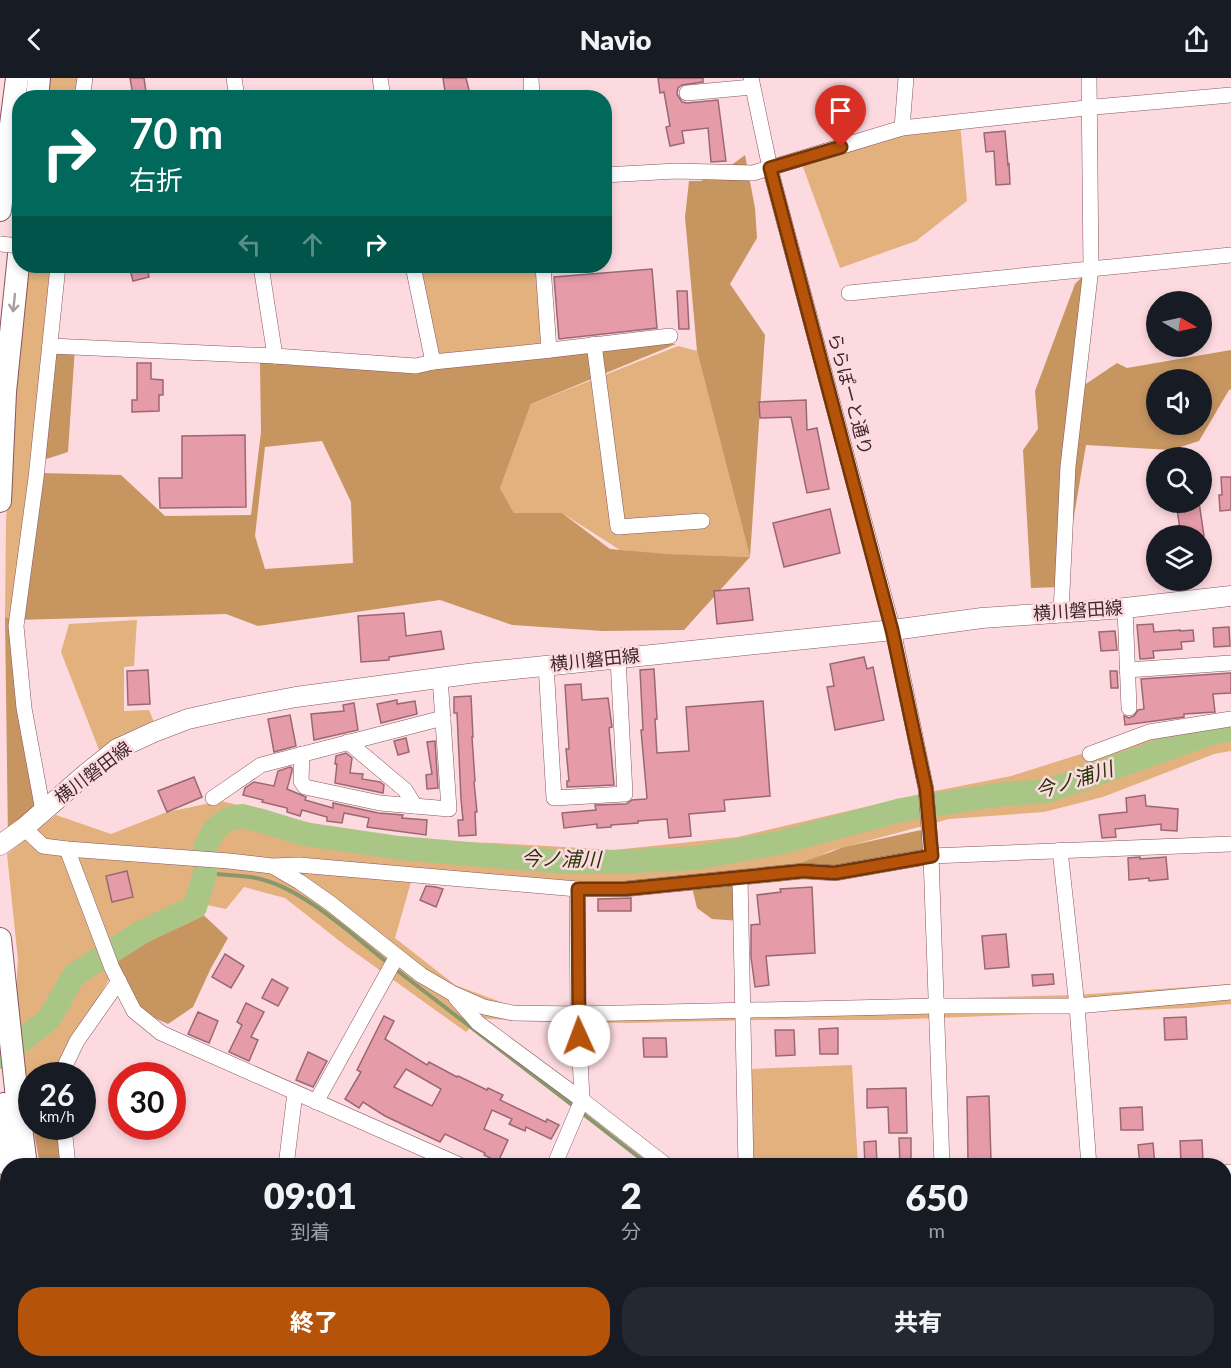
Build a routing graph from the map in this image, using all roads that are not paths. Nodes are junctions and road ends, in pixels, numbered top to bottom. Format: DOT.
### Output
graph roads {
  1 [pos="906,78"];
  2 [pos="1089,78"];
  3 [pos="752,82"];
  4 [pos="687,93"];
  5 [pos="1231,95"];
  6 [pos="1088,108"];
  7 [pos="12,111"];
  8 [pos="902,128"];
  9 [pos="770,168"];
  10 [pos="612,175"];
  11 [pos="0,210"];
  12 [pos="1231,255"];
  13 [pos="1091,268"];
  14 [pos="17,273"];
  15 [pos="57,273"];
  16 [pos="262,273"];
  17 [pos="414,273"];
  18 [pos="544,273"];
  19 [pos="849,293"];
  20 [pos="670,336"];
  21 [pos="594,344"];
  22 [pos="50,346"];
  23 [pos="549,350"];
  24 [pos="275,356"];
  25 [pos="433,362"];
  26 [pos="0,501"];
  27 [pos="702,521"];
  28 [pos="1231,596"];
  29 [pos="1125,608"];
  30 [pos="1061,613"];
  31 [pos="892,630"];
  32 [pos="618,658"];
  33 [pos="1231,663"];
  34 [pos="546,665"];
  35 [pos="1127,670"];
  36 [pos="440,677"];
  37 [pos="1129,708"];
  38 [pos="443,718"];
  39 [pos="1231,719"];
  40 [pos="348,742"];
  41 [pos="302,754"];
  42 [pos="1090,754"];
  43 [pos="213,798"];
  44 [pos="416,806"];
  45 [pos="43,810"];
  46 [pos="24,828"];
  47 [pos="1231,844"];
  48 [pos="0,845"];
  49 [pos="67,849"];
  50 [pos="1060,850"];
  51 [pos="932,856"];
  52 [pos="272,866"];
  53 [pos="740,878"];
  54 [pos="578,889"];
  55 [pos="0,939"];
  56 [pos="397,956"];
  57 [pos="116,975"];
  58 [pos="1231,992"];
  59 [pos="452,993"];
  60 [pos="936,1006"];
  61 [pos="1077,1006"];
  62 [pos="742,1011"];
  63 [pos="578,1014"];
  64 [pos="0,1031"];
  65 [pos="67,1062"];
  66 [pos="9,1092"];
  67 [pos="295,1093"];
  68 [pos="582,1100"];
  69 [pos="316,1102"];
  70 [pos="65,1140"];
  71 [pos="8,1158"];
  72 [pos="24,1158"];
  73 [pos="67,1158"];
  74 [pos="287,1158"];
  75 [pos="444,1158"];
  76 [pos="557,1158"];
  77 [pos="657,1158"];
  78 [pos="746,1158"];
  79 [pos="942,1158"];
  80 [pos="1088,1158"];
  1 -- 8 [label="street"];
  2 -- 6 [label="street"];
  3 -- 4 [label="street"];
  3 -- 9 [label="street, ららぽーと通り"];
  5 -- 6 [label="street"];
  6 -- 8 [label="street"];
  6 -- 13 [label="street"];
  7 -- 11 [label="highway"];
  8 -- 9 [label="street"];
  9 -- 10 [label="street"];
  9 -- 31 [label="street, ららぽーと通り"];
  12 -- 13 [label="street"];
  13 -- 19 [label="street"];
  13 -- 30 [label="street"];
  14 -- 26 [label="highway, one-way"];
  15 -- 22 [label="street"];
  16 -- 24 [label="street"];
  17 -- 25 [label="street"];
  18 -- 23 [label="street"];
  20 -- 21 [label="street"];
  21 -- 23 [label="street"];
  21 -- 27 [label="street"];
  22 -- 24 [label="street"];
  22 -- 45 [label="street"];
  23 -- 25 [label="street"];
  24 -- 25 [label="street"];
  28 -- 29 [label="main road, 横川磐田線"];
  29 -- 30 [label="main road, 横川磐田線"];
  29 -- 35 [label="street"];
  30 -- 31 [label="main road, 横川磐田線"];
  31 -- 32 [label="main road, 横川磐田線"];
  31 -- 51 [label="street, ららぽーと通り"];
  32 -- 34 [label="main road, 横川磐田線"];
  32 -- 34 [label="street"];
  33 -- 35 [label="street"];
  34 -- 36 [label="main road, 横川磐田線"];
  35 -- 37 [label="street"];
  36 -- 38 [label="street"];
  36 -- 45 [label="main road, 横川磐田線"];
  38 -- 40 [label="street"];
  38 -- 44 [label="street"];
  39 -- 42 [label="street"];
  40 -- 41 [label="street"];
  40 -- 44 [label="street"];
  41 -- 43 [label="street"];
  41 -- 44 [label="street"];
  45 -- 46 [label="main road, 横川磐田線"];
  46 -- 48 [label="main road, 横川磐田線"];
  46 -- 49 [label="street"];
  47 -- 50 [label="street"];
  49 -- 52 [label="street"];
  49 -- 57 [label="street"];
  50 -- 51 [label="street"];
  50 -- 61 [label="street"];
  51 -- 53 [label="street"];
  51 -- 60 [label="street, ららぽーと通り"];
  52 -- 54 [label="street"];
  52 -- 56 [label="street"];
  53 -- 54 [label="street"];
  53 -- 62 [label="street"];
  54 -- 63 [label="street"];
  55 -- 66 [label="highway"];
  56 -- 59 [label="street"];
  56 -- 69 [label="street"];
  57 -- 65 [label="street"];
  57 -- 67 [label="street"];
  58 -- 61 [label="street"];
  59 -- 63 [label="street"];
  59 -- 68 [label="street"];
  60 -- 61 [label="street"];
  60 -- 62 [label="street"];
  60 -- 79 [label="street, ららぽーと通り"];
  61 -- 80 [label="street"];
  62 -- 63 [label="street"];
  62 -- 78 [label="street"];
  63 -- 68 [label="street"];
  64 -- 66 [label="highway"];
  66 -- 71 [label="highway"];
  66 -- 72 [label="highway"];
  67 -- 69 [label="street"];
  67 -- 74 [label="street"];
  68 -- 76 [label="street"];
  68 -- 77 [label="street"];
  69 -- 75 [label="street"];
  70 -- 73 [label="street"];
}
